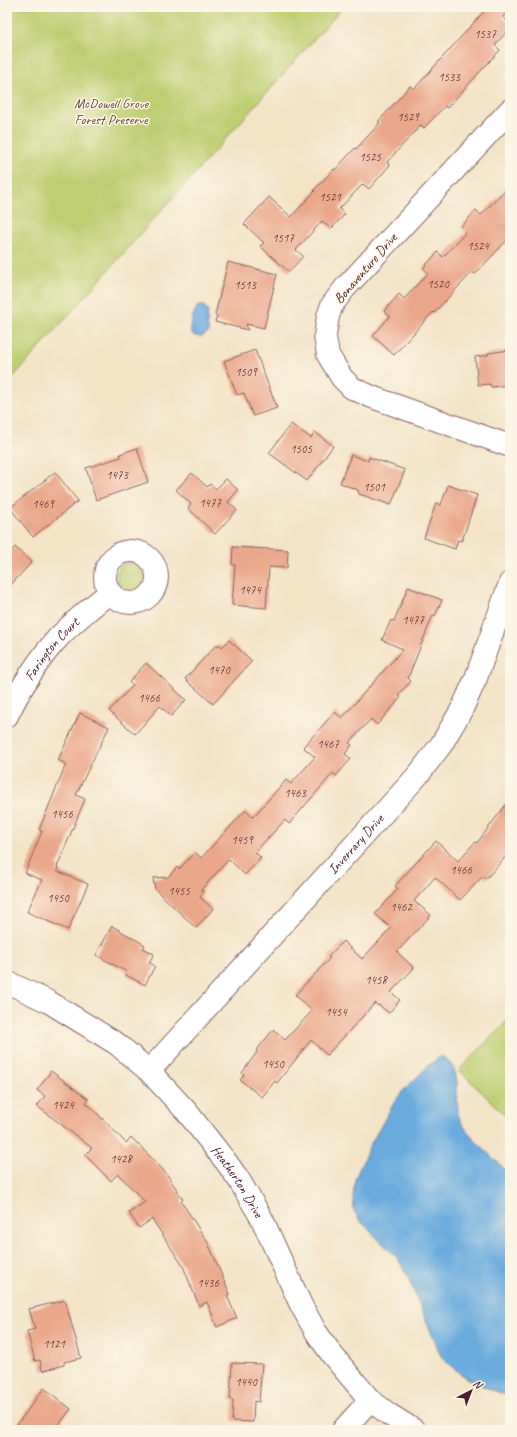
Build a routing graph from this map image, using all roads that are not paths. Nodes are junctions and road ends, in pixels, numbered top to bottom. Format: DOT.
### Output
graph roads {
  1 [pos="510,110"];
  2 [pos="510,446"];
  3 [pos="510,583"];
  4 [pos="109,593"];
  5 [pos="7,716"];
  6 [pos="7,982"];
  7 [pos="149,1071"];
  8 [pos="370,1400"];
  9 [pos="343,1430"];
  10 [pos="414,1430"];
  1 -- 2 [label="street, Bonaventure Drive"];
  3 -- 7 [label="street, Inverrary Drive"];
  4 -- 5 [label="street, Farington Court"];
  6 -- 7 [label="street, Heatherton Drive"];
  7 -- 8 [label="street, Heatherton Drive"];
  8 -- 9 [label="street"];
  8 -- 10 [label="street, Heatherton Drive"];
}
